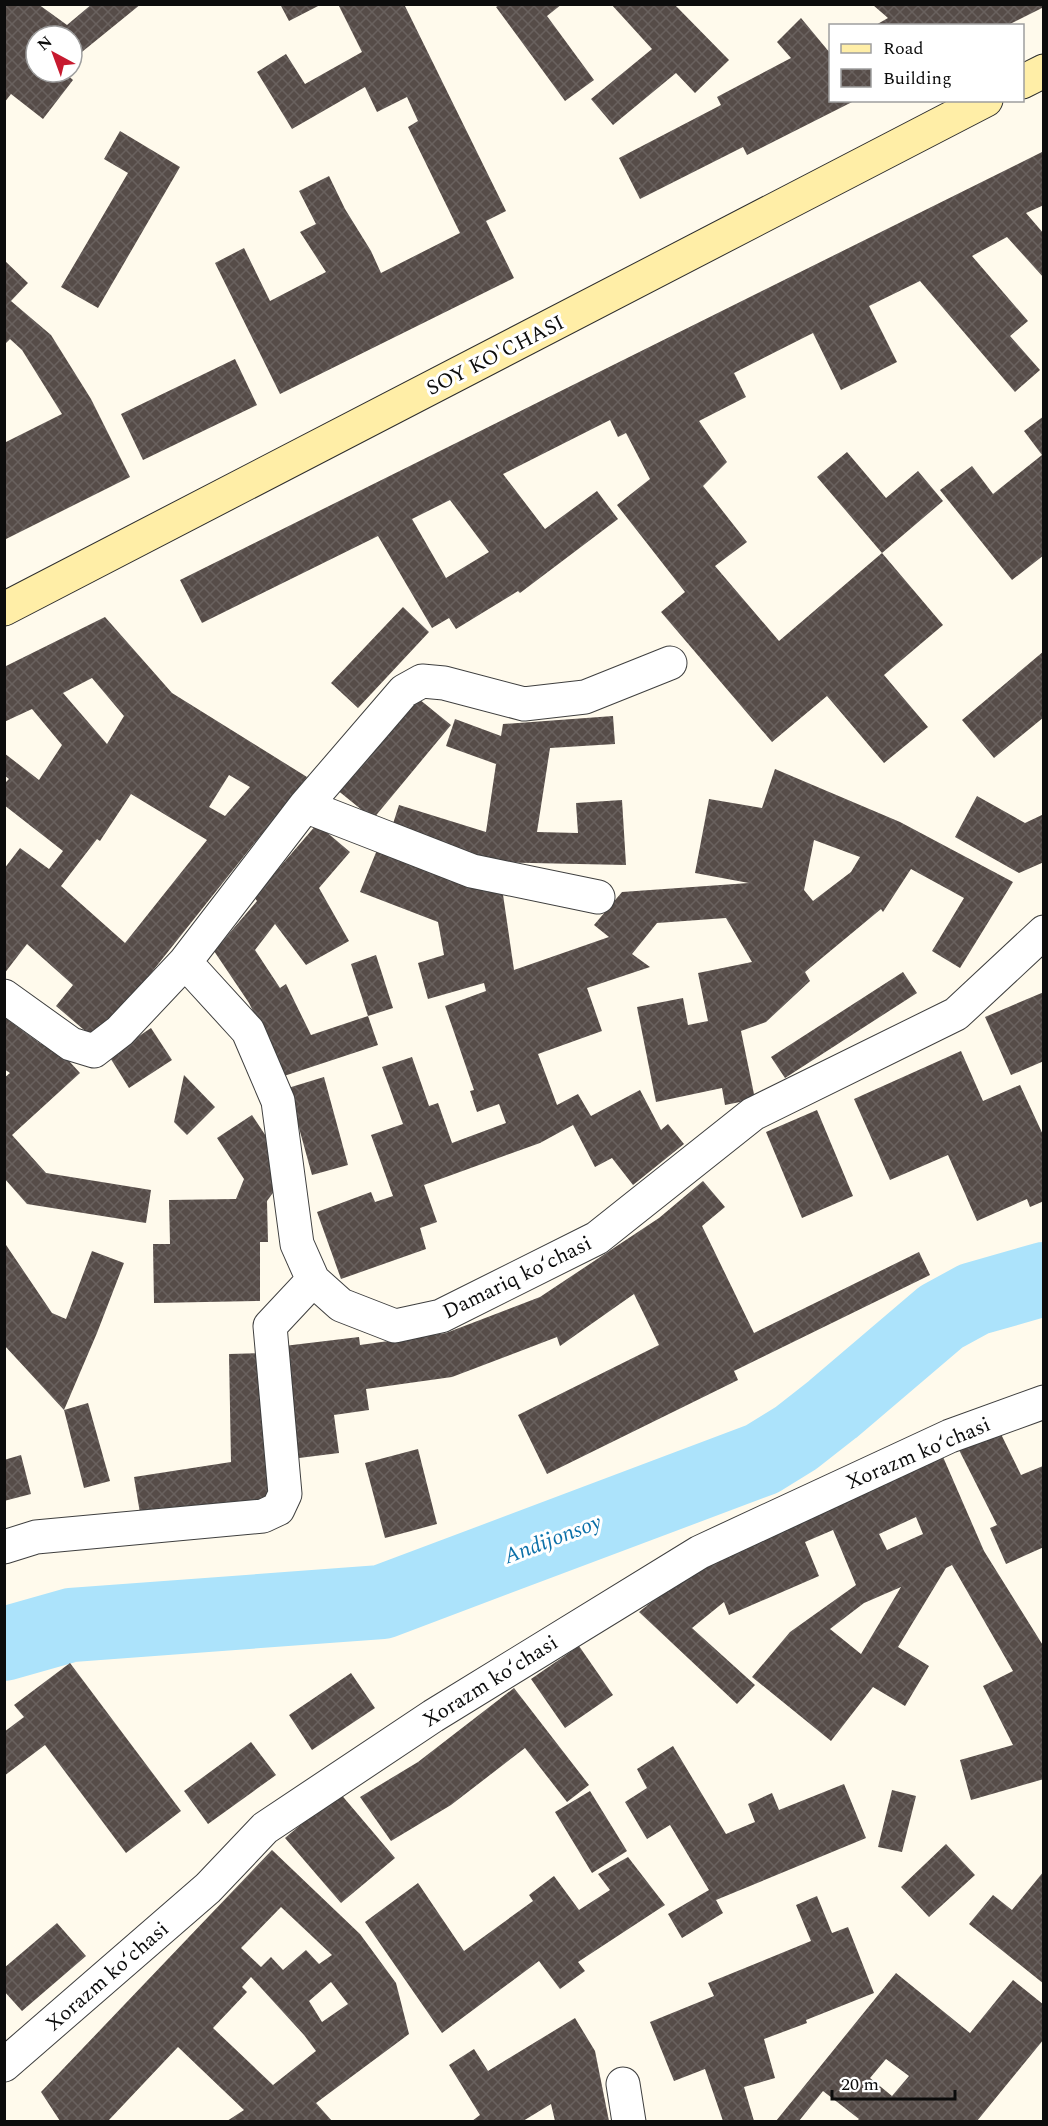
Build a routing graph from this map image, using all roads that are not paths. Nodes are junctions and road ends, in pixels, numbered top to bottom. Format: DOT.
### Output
graph roads {
  1 [pos="1044,71"];
  2 [pos="1024,81"];
  3 [pos="982,102"];
  4 [pos="4,609"];
  5 [pos="670,663"];
  6 [pos="305,806"];
  7 [pos="598,897"];
  8 [pos="1044,932"];
  9 [pos="184,962"];
  10 [pos="4,996"];
  11 [pos="313,1280"];
  12 [pos="1044,1402"];
  13 [pos="4,1547"];
  14 [pos="4,2065"];
  15 [pos="623,2084"];
  16 [pos="629,2121"];
  1 -- 2 [label="main road"];
  3 -- 4 [label="main road, SOY KO'CHASI"];
  5 -- 6 [label="street"];
  6 -- 7 [label="street"];
  6 -- 9 [label="street"];
  8 -- 11 [label="street, Damariq koʻchasi"];
  9 -- 10 [label="street"];
  9 -- 11 [label="street, Damariq koʻchasi"];
  11 -- 13 [label="street"];
  12 -- 14 [label="street, Xorazm koʻchasi"];
  15 -- 16 [label="street"];
}
